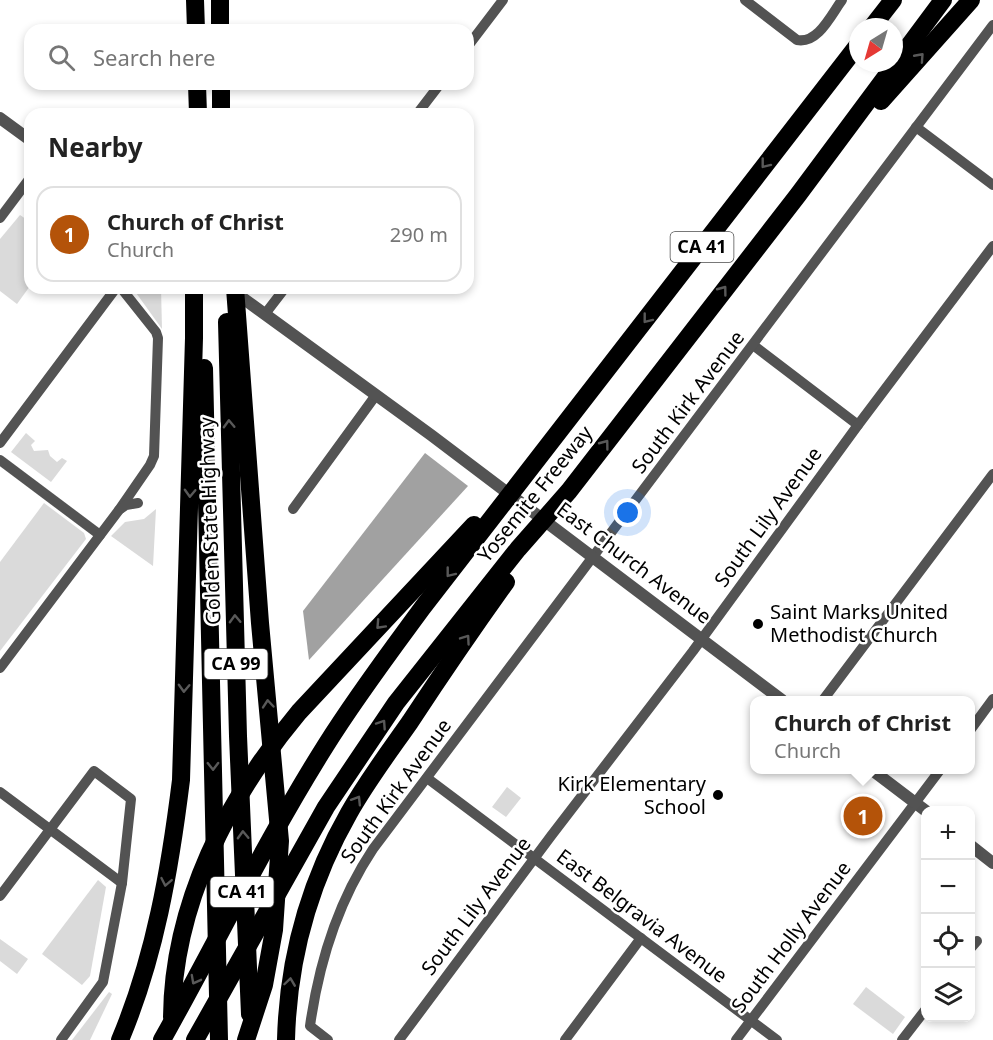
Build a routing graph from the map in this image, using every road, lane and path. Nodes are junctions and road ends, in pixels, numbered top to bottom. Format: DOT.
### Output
graph roads {
  1 [pos="195,0"];
  2 [pos="220,0"];
  3 [pos="503,0"];
  4 [pos="745,0"];
  5 [pos="842,0"];
  6 [pos="882,0"];
  7 [pos="893,0"];
  8 [pos="943,0"];
  9 [pos="971,0"];
  10 [pos="869,18"];
  11 [pos="879,18"];
  12 [pos="196,24"];
  13 [pos="220,24"];
  14 [pos="993,26"];
  15 [pos="474,38"];
  16 [pos="849,46"];
  17 [pos="849,57"];
  18 [pos="197,90"];
  19 [pos="220,90"];
  20 [pos="435,90"];
  21 [pos="198,108"];
  22 [pos="221,108"];
  23 [pos="422,108"];
  24 [pos="0,118"];
  25 [pos="801,118"];
  26 [pos="916,127"];
  27 [pos="24,136"];
  28 [pos="993,185"];
  29 [pos="24,186"];
  30 [pos="798,195"];
  31 [pos="0,218"];
  32 [pos="993,246"];
  33 [pos="111,294"];
  34 [pos="126,294"];
  35 [pos="194,294"];
  36 [pos="202,294"];
  37 [pos="228,294"];
  38 [pos="235,294"];
  39 [pos="237,294"];
  40 [pos="280,294"];
  41 [pos="264,313"];
  42 [pos="753,345"];
  43 [pos="376,395"];
  44 [pos="858,424"];
  45 [pos="0,442"];
  46 [pos="0,460"];
  47 [pos="993,474"];
  48 [pos="138,502"];
  49 [pos="293,509"];
  50 [pos="119,510"];
  51 [pos="482,524"];
  52 [pos="100,535"];
  53 [pos="522,552"];
  54 [pos="594,557"];
  55 [pos="702,638"];
  56 [pos="0,668"];
  57 [pos="777,696"];
  58 [pos="826,696"];
  59 [pos="993,699"];
  60 [pos="975,724"];
  61 [pos="877,774"];
  62 [pos="938,774"];
  63 [pos="427,778"];
  64 [pos="0,792"];
  65 [pos="920,807"];
  66 [pos="50,830"];
  67 [pos="975,849"];
  68 [pos="535,858"];
  69 [pos="993,862"];
  70 [pos="122,883"];
  71 [pos="0,896"];
  72 [pos="641,938"];
  73 [pos="921,1015"];
  74 [pos="750,1020"];
  75 [pos="61,1040"];
  76 [pos="120,1040"];
  77 [pos="162,1040"];
  78 [pos="173,1040"];
  79 [pos="195,1040"];
  80 [pos="219,1040"];
  81 [pos="246,1040"];
  82 [pos="251,1040"];
  83 [pos="286,1040"];
  84 [pos="328,1040"];
  85 [pos="399,1040"];
  86 [pos="565,1040"];
  87 [pos="736,1040"];
  88 [pos="777,1040"];
  89 [pos="902,1040"];
  1 -- 12 [label="highway"];
  2 -- 13 [label="highway"];
  3 -- 15 [label="street"];
  4 -- 5 [label="street"];
  6 -- 10 [label="highway"];
  7 -- 11 [label="highway"];
  8 -- 30 [label="highway, Yosemite Freeway / CA 41"];
  30 -- 9 [label="highway, one-way"];
  14 -- 26 [label="street, South Kirk Avenue"];
  16 -- 25 [label="highway"];
  17 -- 25 [label="highway, Yosemite Freeway / CA 41"];
  18 -- 21 [label="highway"];
  19 -- 22 [label="highway"];
  20 -- 23 [label="street"];
  24 -- 27 [label="street"];
  25 -- 51 [label="highway, Yosemite Freeway / CA 41, one-way"];
  26 -- 28 [label="street"];
  26 -- 42 [label="street, South Kirk Avenue"];
  29 -- 31 [label="street"];
  53 -- 30 [label="highway, Yosemite Freeway / CA 41, one-way"];
  32 -- 44 [label="street, South Lily Avenue"];
  33 -- 45 [label="street"];
  34 -- 50 [label="street"];
  35 -- 76 [label="highway, one-way"];
  36 -- 80 [label="highway, Golden State Highway / CA 99, one-way"];
  82 -- 37 [label="highway, Golden State Highway / CA 99, one-way"];
  81 -- 38 [label="highway, one-way"];
  39 -- 41 [label="street, East Church Avenue"];
  40 -- 41 [label="street"];
  41 -- 43 [label="street, East Church Avenue"];
  42 -- 44 [label="street"];
  42 -- 54 [label="street, South Kirk Avenue"];
  43 -- 49 [label="street"];
  43 -- 54 [label="street, East Church Avenue"];
  44 -- 55 [label="street, South Lily Avenue"];
  46 -- 52 [label="street"];
  47 -- 58 [label="street"];
  48 -- 50 [label="street"];
  50 -- 52 [label="street"];
  51 -- 77 [label="highway, Yosemite Freeway / CA 41, one-way"];
  51 -- 78 [label="highway, one-way"];
  52 -- 56 [label="street"];
  79 -- 53 [label="highway, Yosemite Freeway / CA 41, one-way"];
  83 -- 53 [label="highway, one-way"];
  54 -- 55 [label="street, East Church Avenue"];
  54 -- 63 [label="street, South Kirk Avenue"];
  55 -- 57 [label="street, East Church Avenue"];
  55 -- 68 [label="street, South Lily Avenue"];
  59 -- 60 [label="street"];
  61 -- 65 [label="street"];
  62 -- 65 [label="street, South Holly Avenue"];
  63 -- 68 [label="street, East Belgravia Avenue"];
  63 -- 84 [label="street, South Kirk Avenue"];
  64 -- 66 [label="street"];
  65 -- 74 [label="street, South Holly Avenue"];
  66 -- 70 [label="street"];
  66 -- 70 [label="street"];
  66 -- 71 [label="street"];
  67 -- 69 [label="street"];
  68 -- 72 [label="street, East Belgravia Avenue"];
  68 -- 85 [label="street, South Lily Avenue"];
  70 -- 75 [label="street"];
  72 -- 74 [label="street, East Belgravia Avenue"];
  72 -- 86 [label="street"];
  73 -- 89 [label="street"];
  74 -- 87 [label="street, South Holly Avenue"];
  74 -- 88 [label="street, East Belgravia Avenue"];
}
